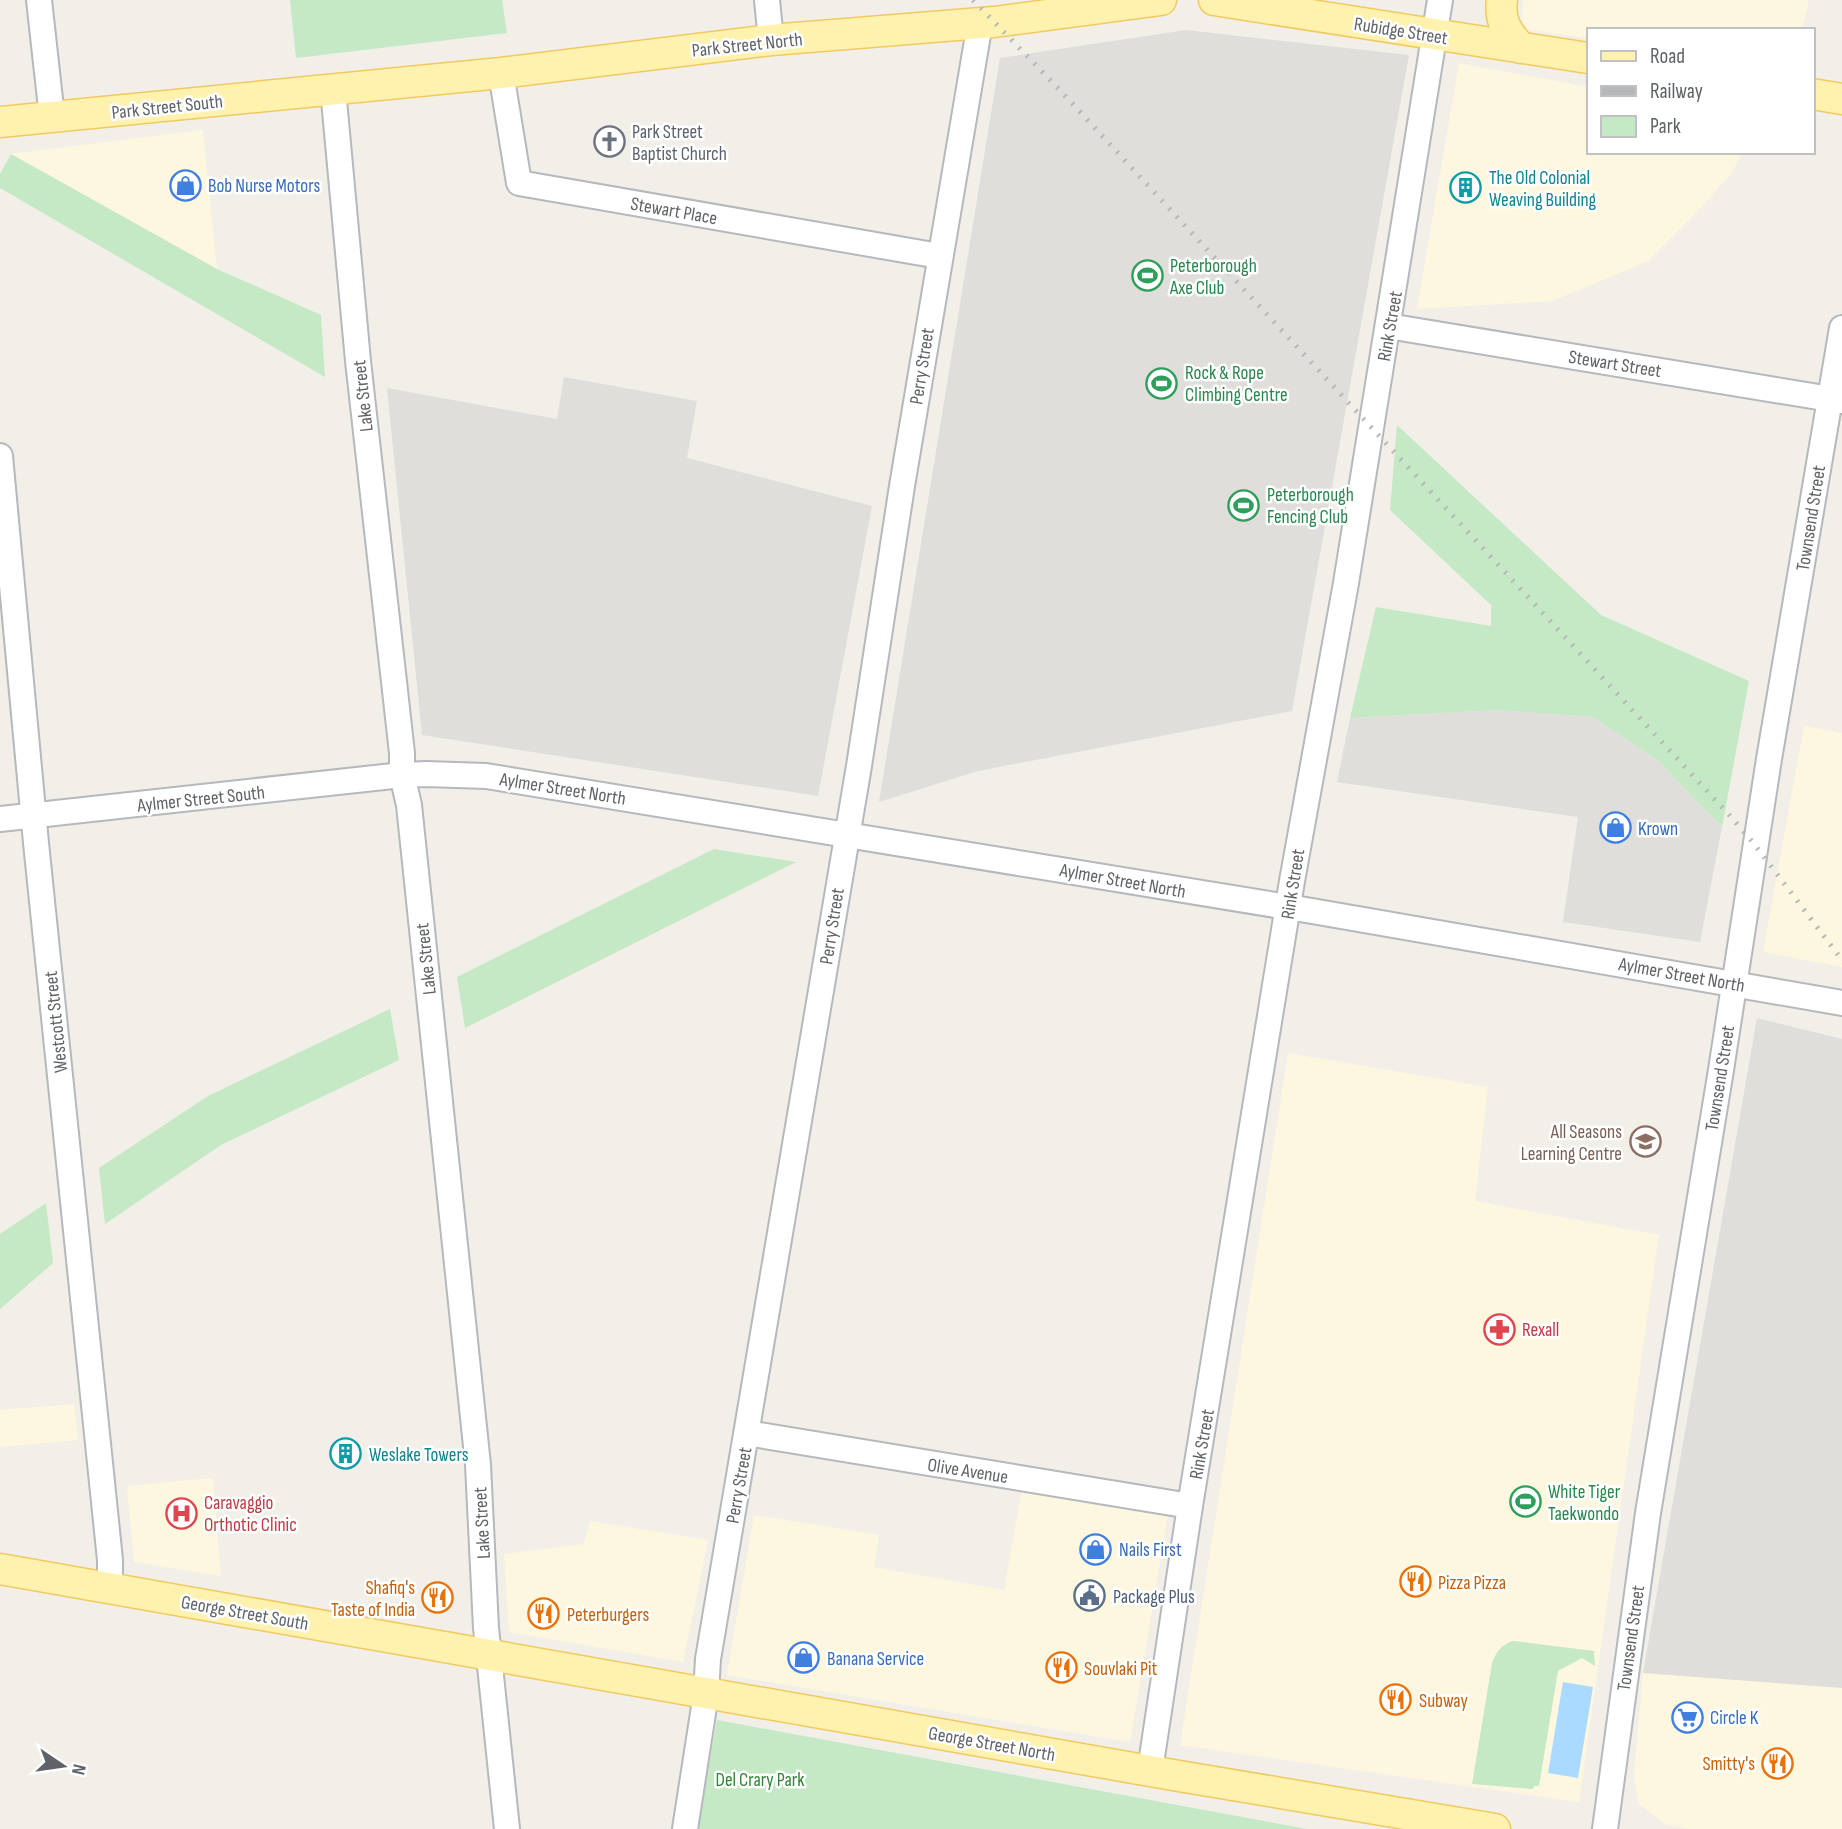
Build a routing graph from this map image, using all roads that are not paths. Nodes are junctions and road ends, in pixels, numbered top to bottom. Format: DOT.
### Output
graph roads {
  1 [pos="39,0"];
  2 [pos="767,0"];
  3 [pos="1161,0"];
  4 [pos="1213,0"];
  5 [pos="1440,0"];
  6 [pos="1502,0"];
  7 [pos="980,23"];
  8 [pos="1435,36"];
  9 [pos="771,40"];
  10 [pos="1521,48"];
  11 [pos="1587,58"];
  12 [pos="501,73"];
  13 [pos="333,89"];
  14 [pos="1814,94"];
  15 [pos="1842,99"];
  16 [pos="52,117"];
  17 [pos="0,122"];
  18 [pos="939,256"];
  19 [pos="1388,326"];
  20 [pos="1842,328"];
  21 [pos="1836,400"];
  22 [pos="0,456"];
  23 [pos="402,775"];
  24 [pos="34,816"];
  25 [pos="0,819"];
  26 [pos="847,833"];
  27 [pos="1288,908"];
  28 [pos="1734,983"];
  29 [pos="1842,1003"];
  30 [pos="747,1433"];
  31 [pos="1190,1506"];
  32 [pos="0,1569"];
  33 [pos="110,1588"];
  34 [pos="490,1656"];
  35 [pos="706,1694"];
  36 [pos="1150,1770"];
  37 [pos="507,1829"];
  38 [pos="685,1829"];
  39 [pos="1495,1829"];
  40 [pos="1605,1829"];
  1 -- 16 [label="street"];
  2 -- 9 [label="street"];
  3 -- 7 [label="main road, Park Street North"];
  4 -- 8 [label="main road, Rubidge Street"];
  5 -- 8 [label="street, Rink Street"];
  6 -- 10 [label="main road"];
  7 -- 9 [label="main road, Park Street North"];
  7 -- 18 [label="street, Perry Street"];
  8 -- 10 [label="main road, Rubidge Street"];
  8 -- 19 [label="street, Rink Street"];
  9 -- 12 [label="main road, Park Street North"];
  10 -- 11 [label="main road, Rubidge Street"];
  12 -- 13 [label="main road, Park Street North"];
  12 -- 18 [label="street, Stewart Place"];
  13 -- 16 [label="main road, Park Street South"];
  13 -- 23 [label="street, Lake Street"];
  14 -- 15 [label="main road"];
  16 -- 17 [label="main road, Park Street South"];
  18 -- 26 [label="street, Perry Street"];
  19 -- 21 [label="street, Stewart Street"];
  19 -- 27 [label="street, Rink Street"];
  20 -- 21 [label="street, Townsend Street"];
  21 -- 28 [label="street, Townsend Street"];
  22 -- 24 [label="street, Westcott Street"];
  23 -- 24 [label="street, Aylmer Street South"];
  23 -- 26 [label="street, Aylmer Street North"];
  23 -- 34 [label="street, Lake Street"];
  24 -- 25 [label="street, Aylmer Street South"];
  24 -- 33 [label="street, Westcott Street"];
  26 -- 27 [label="street, Aylmer Street North"];
  26 -- 30 [label="street, Perry Street"];
  27 -- 28 [label="street, Aylmer Street North"];
  27 -- 31 [label="street, Rink Street"];
  28 -- 29 [label="street, Aylmer Street North"];
  28 -- 40 [label="street, Townsend Street"];
  30 -- 31 [label="street, Olive Avenue"];
  30 -- 35 [label="street, Perry Street"];
  31 -- 36 [label="street, Rink Street"];
  32 -- 33 [label="main road, George Street South"];
  33 -- 34 [label="main road, George Street South"];
  34 -- 35 [label="main road, George Street North"];
  34 -- 37 [label="street, Lake Street"];
  35 -- 36 [label="main road, George Street North"];
  35 -- 38 [label="street, Perry Street"];
  36 -- 39 [label="main road, George Street North"];
}
